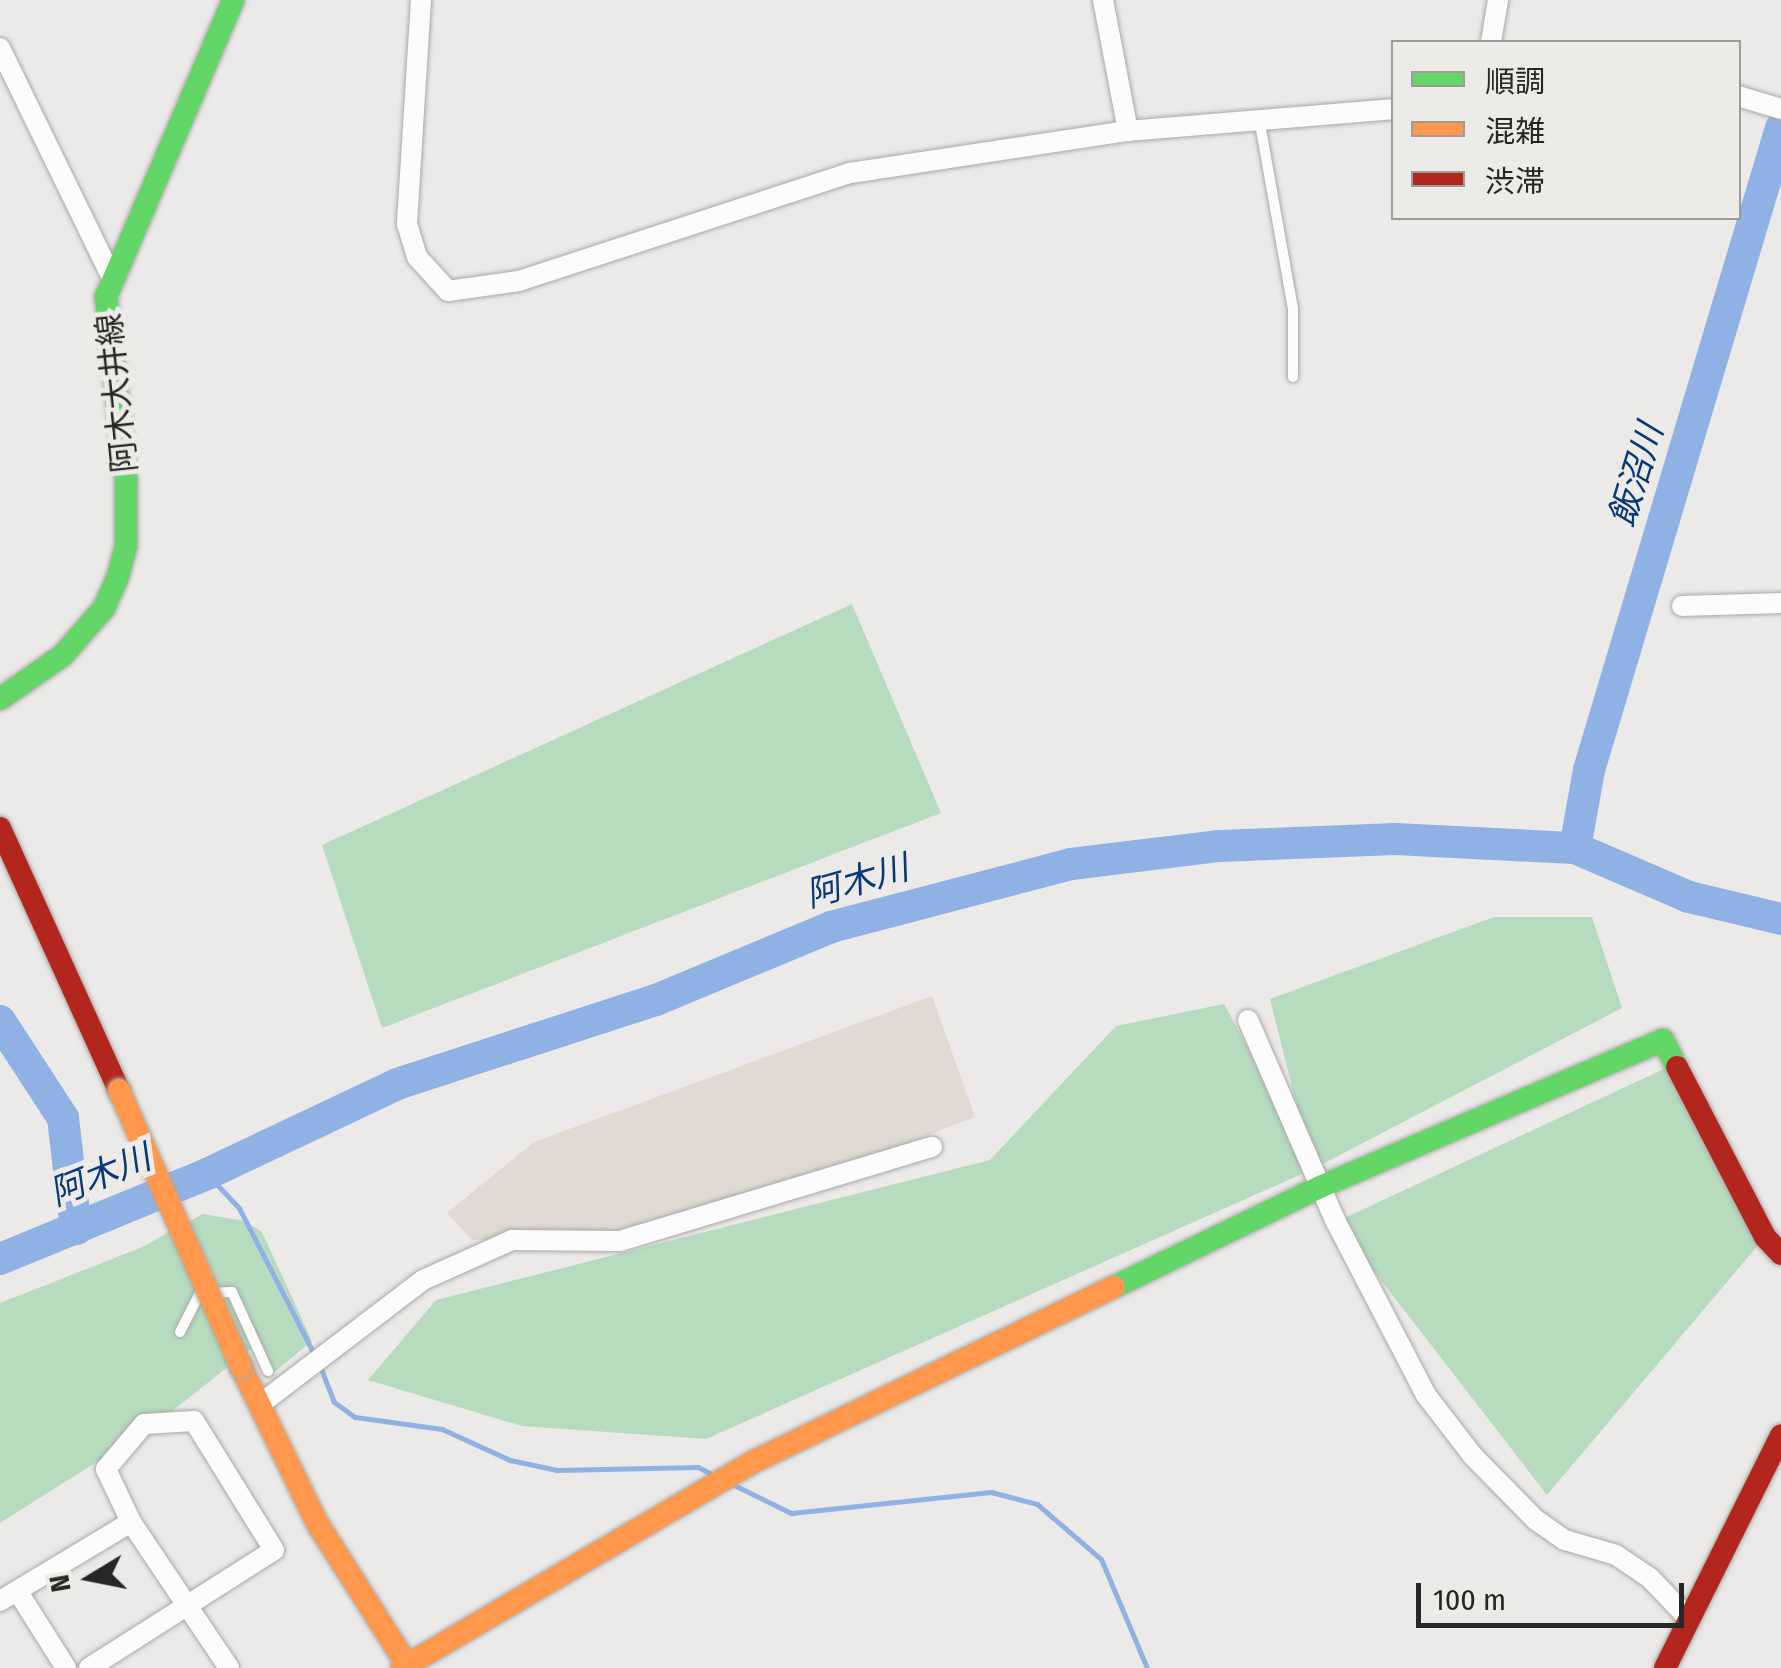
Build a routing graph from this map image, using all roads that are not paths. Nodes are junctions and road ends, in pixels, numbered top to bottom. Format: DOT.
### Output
graph roads {
  1 [pos="233,0"];
  2 [pos="421,0"];
  3 [pos="1103,0"];
  4 [pos="1498,0"];
  5 [pos="1491,40"];
  6 [pos="0,48"];
  7 [pos="1748,99"];
  8 [pos="1391,108"];
  9 [pos="1781,109"];
  10 [pos="1258,117"];
  11 [pos="1128,131"];
  12 [pos="111,276"];
  13 [pos="1294,377"];
  14 [pos="1781,603"];
  15 [pos="1682,606"];
  16 [pos="0,699"];
  17 [pos="0,828"];
  18 [pos="1248,1020"];
  19 [pos="932,1147"];
  20 [pos="1320,1187"];
  21 [pos="1781,1254"];
  22 [pos="180,1332"];
  23 [pos="268,1371"];
  24 [pos="259,1405"];
  25 [pos="1781,1435"];
  26 [pos="132,1522"];
  27 [pos="9,1596"];
  28 [pos="187,1605"];
  29 [pos="1690,1620"];
  30 [pos="406,1667"];
  31 [pos="66,1668"];
  32 [pos="89,1668"];
  33 [pos="229,1668"];
  34 [pos="1665,1668"];
  1 -- 12 [label="main road, 阿木大井線"];
  2 -- 11 [label="street"];
  3 -- 11 [label="street"];
  4 -- 5 [label="street"];
  6 -- 12 [label="street"];
  7 -- 9 [label="street"];
  8 -- 10 [label="street"];
  10 -- 11 [label="street"];
  10 -- 13 [label="lane"];
  12 -- 16 [label="main road, 阿木大井線"];
  14 -- 15 [label="street"];
  17 -- 24 [label="main road, bridge"];
  18 -- 20 [label="street"];
  19 -- 24 [label="street"];
  20 -- 21 [label="main road"];
  20 -- 29 [label="street"];
  20 -- 30 [label="main road"];
  22 -- 23 [label="lane"];
  24 -- 30 [label="main road"];
  25 -- 29 [label="main road"];
  26 -- 27 [label="street"];
  26 -- 28 [label="street"];
  26 -- 28 [label="street"];
  27 -- 31 [label="street"];
  28 -- 32 [label="street"];
  28 -- 33 [label="street"];
  29 -- 34 [label="main road"];
}
